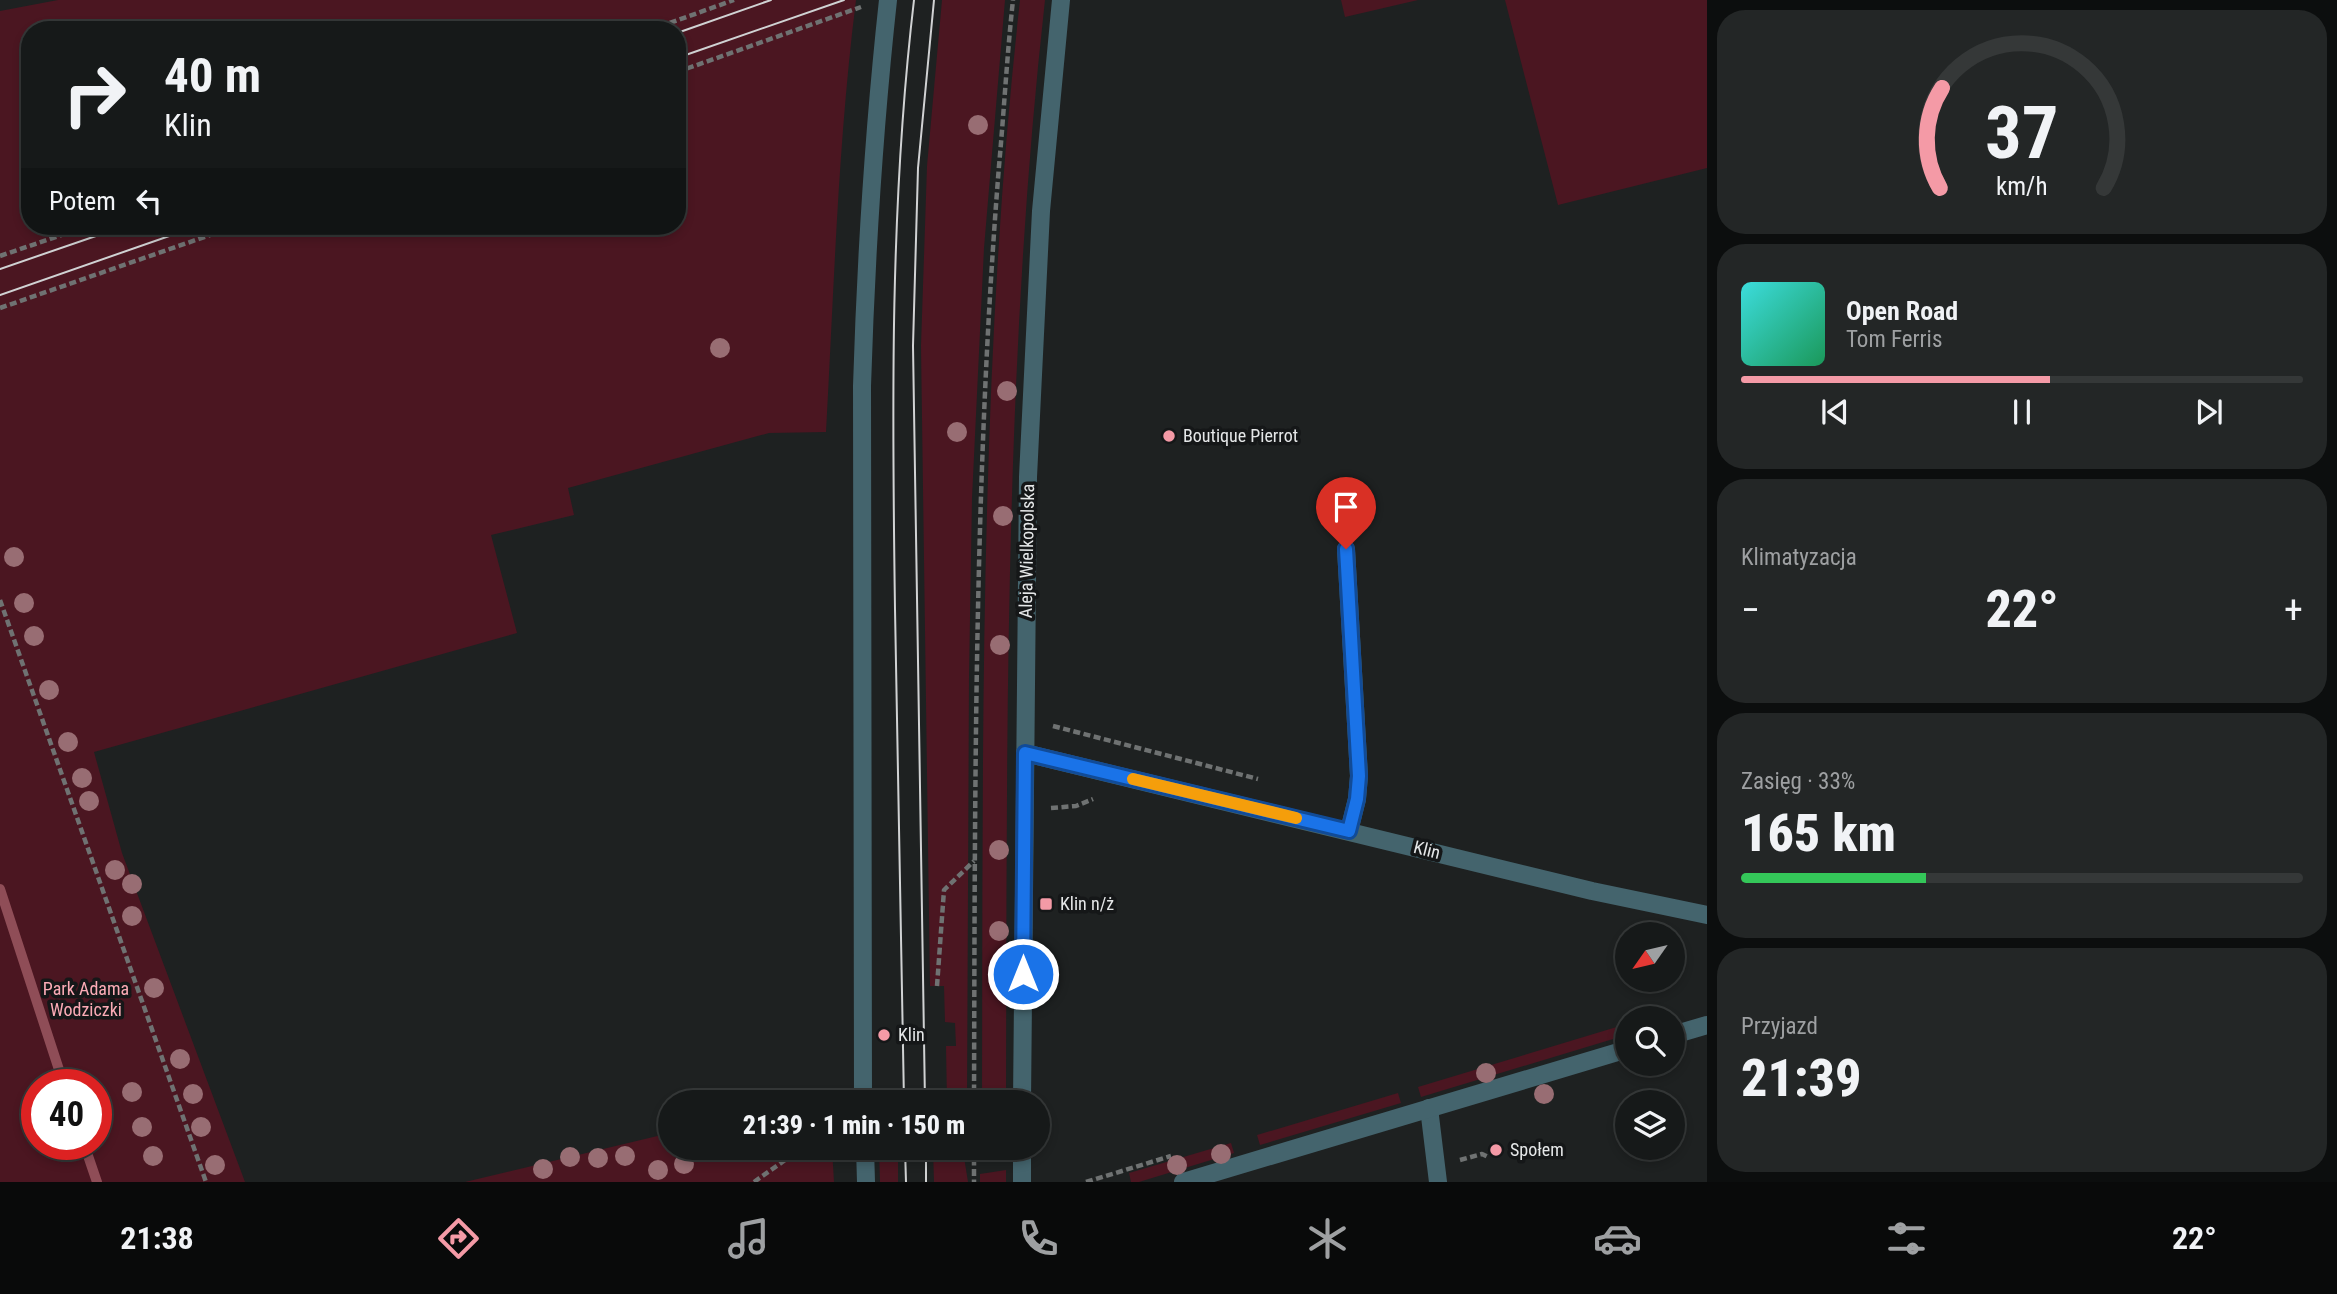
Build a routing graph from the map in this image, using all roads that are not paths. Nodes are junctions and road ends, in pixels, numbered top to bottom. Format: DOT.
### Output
graph roads {
  1 [pos="1061,0"];
  2 [pos="879,2"];
  3 [pos="1346,549"];
  4 [pos="1025,753"];
  5 [pos="1349,831"];
  6 [pos="1707,915"];
  7 [pos="1707,1025"];
  8 [pos="1685,1031"];
  9 [pos="1615,1053"];
  10 [pos="863,1090"];
  11 [pos="1022,1090"];
  12 [pos="1429,1108"];
  13 [pos="865,1160"];
  14 [pos="1022,1160"];
  15 [pos="866,1182"];
  16 [pos="1022,1182"];
  17 [pos="1183,1182"];
  18 [pos="1437,1182"];
  1 -- 4 [label="street, Aleja Wielkopolska"];
  2 -- 10 [label="street"];
  3 -- 5 [label="street"];
  4 -- 5 [label="street, Klin"];
  4 -- 11 [label="street, Aleja Wielkopolska"];
  5 -- 6 [label="street, Klin"];
  7 -- 8 [label="street"];
  9 -- 12 [label="street"];
  12 -- 17 [label="street"];
  12 -- 18 [label="street"];
  13 -- 15 [label="street"];
  14 -- 16 [label="street"];
}
